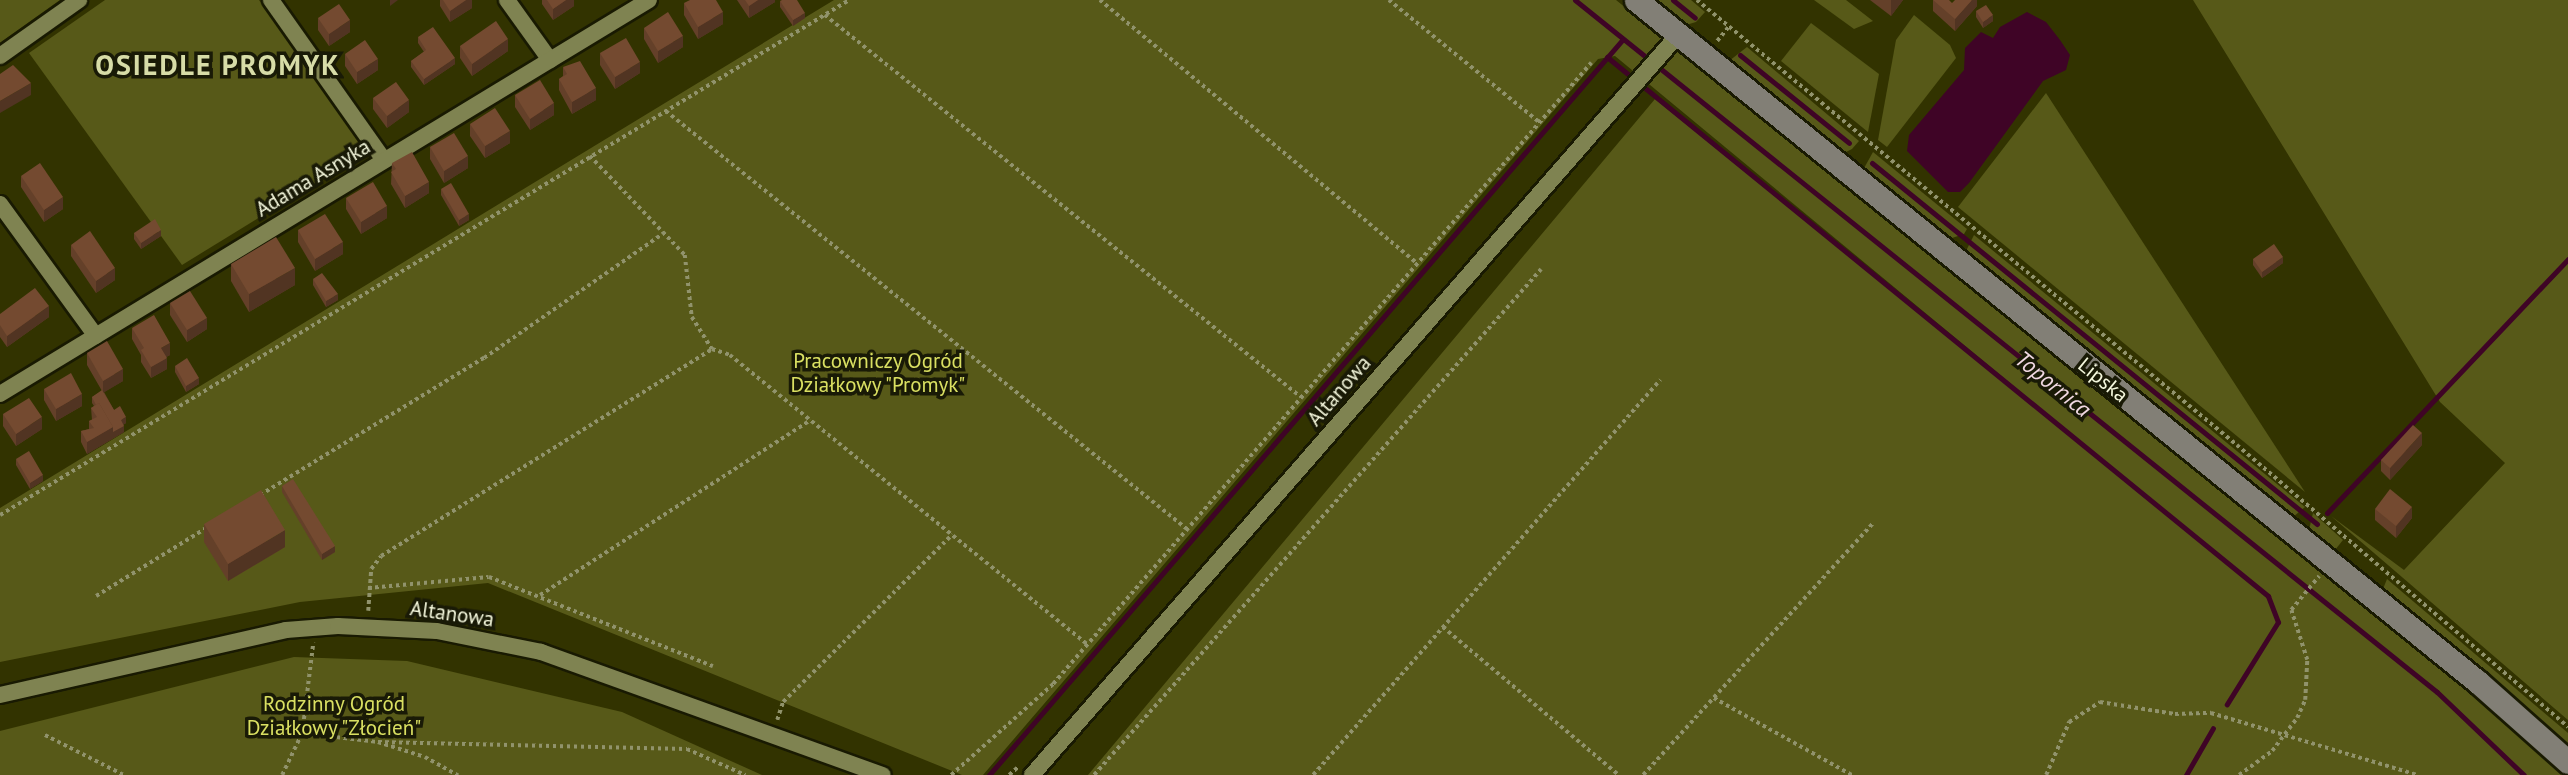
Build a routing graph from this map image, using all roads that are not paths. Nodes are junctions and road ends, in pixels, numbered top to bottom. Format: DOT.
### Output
graph roads {
  1 [pos="79,0"];
  2 [pos="271,0"];
  3 [pos="508,0"];
  4 [pos="649,0"];
  5 [pos="1636,0"];
  6 [pos="1671,42"];
  7 [pos="0,56"];
  8 [pos="550,60"];
  9 [pos="384,160"];
  10 [pos="0,204"];
  11 [pos="96,336"];
  12 [pos="0,394"];
  13 [pos="0,695"];
  14 [pos="2568,762"];
  15 [pos="883,775"];
  16 [pos="1032,775"];
  1 -- 7 [label="street"];
  2 -- 9 [label="street"];
  3 -- 8 [label="street"];
  4 -- 8 [label="street, Adama Asnyka"];
  5 -- 6 [label="main road, Lipska"];
  6 -- 14 [label="main road, Lipska"];
  6 -- 16 [label="street, Altanowa"];
  8 -- 9 [label="street, Adama Asnyka"];
  9 -- 11 [label="street, Adama Asnyka"];
  10 -- 11 [label="street"];
  11 -- 12 [label="street, Adama Asnyka"];
  13 -- 15 [label="street, Altanowa"];
}
